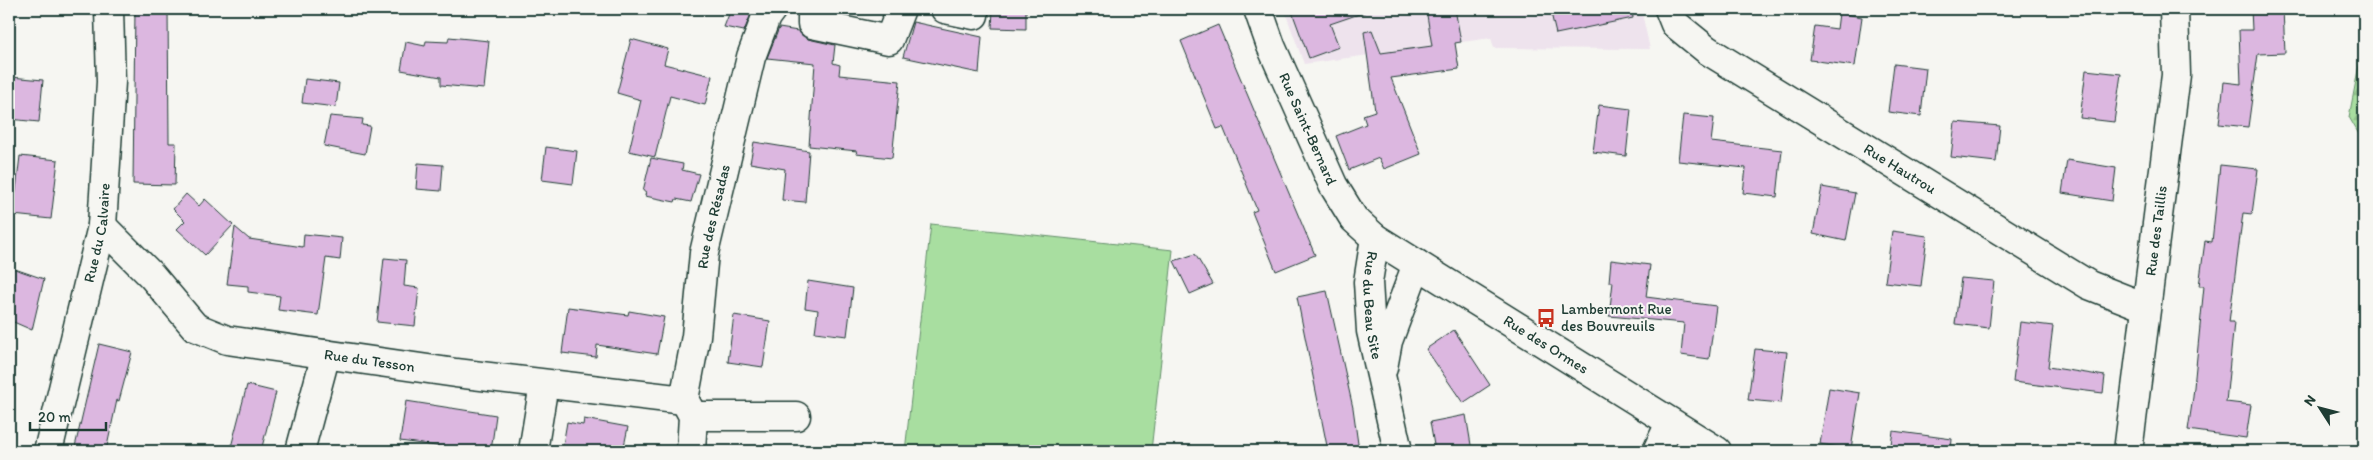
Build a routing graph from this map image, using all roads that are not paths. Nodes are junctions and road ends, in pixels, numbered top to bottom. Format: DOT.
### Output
graph roads {
  1 [pos="109,9"];
  2 [pos="772,9"];
  3 [pos="812,9"];
  4 [pos="901,9"];
  5 [pos="945,9"];
  6 [pos="974,9"];
  7 [pos="1258,9"];
  8 [pos="1669,9"];
  9 [pos="2174,9"];
  10 [pos="102,226"];
  11 [pos="1374,238"];
  12 [pos="1417,264"];
  13 [pos="2145,307"];
  14 [pos="326,354"];
  15 [pos="1382,372"];
  16 [pos="544,384"];
  17 [pos="689,408"];
  18 [pos="796,416"];
  19 [pos="1670,423"];
  20 [pos="48,451"];
  21 [pos="300,451"];
  22 [pos="533,451"];
  23 [pos="692,451"];
  24 [pos="1398,451"];
  25 [pos="1657,451"];
  26 [pos="1717,451"];
  27 [pos="2128,451"];
  1 -- 10 [label="street, Rue du Calvaire"];
  2 -- 17 [label="street, Rue des Résadas"];
  3 -- 4 [label="street"];
  5 -- 6 [label="street"];
  7 -- 11 [label="street, Rue Saint-Bernard"];
  8 -- 13 [label="street, Rue Hautrou"];
  9 -- 13 [label="street, Rue des Taillis"];
  10 -- 14 [label="street, Rue du Tesson"];
  10 -- 20 [label="street, Rue du Calvaire"];
  11 -- 12 [label="street, Rue des Ormes"];
  11 -- 15 [label="street, Rue du Beau Site"];
  12 -- 15 [label="street, Rue du Beau Site"];
  12 -- 19 [label="street, Rue des Ormes"];
  13 -- 27 [label="street, Rue des Taillis"];
  14 -- 16 [label="street, Rue du Tesson"];
  14 -- 21 [label="street"];
  15 -- 24 [label="street, Rue du Beau Site"];
  16 -- 17 [label="street, Rue du Tesson"];
  16 -- 22 [label="street"];
  17 -- 18 [label="street, Rue du Tesson"];
  17 -- 23 [label="street"];
  19 -- 25 [label="street"];
  19 -- 26 [label="street, Rue des Ormes"];
}
